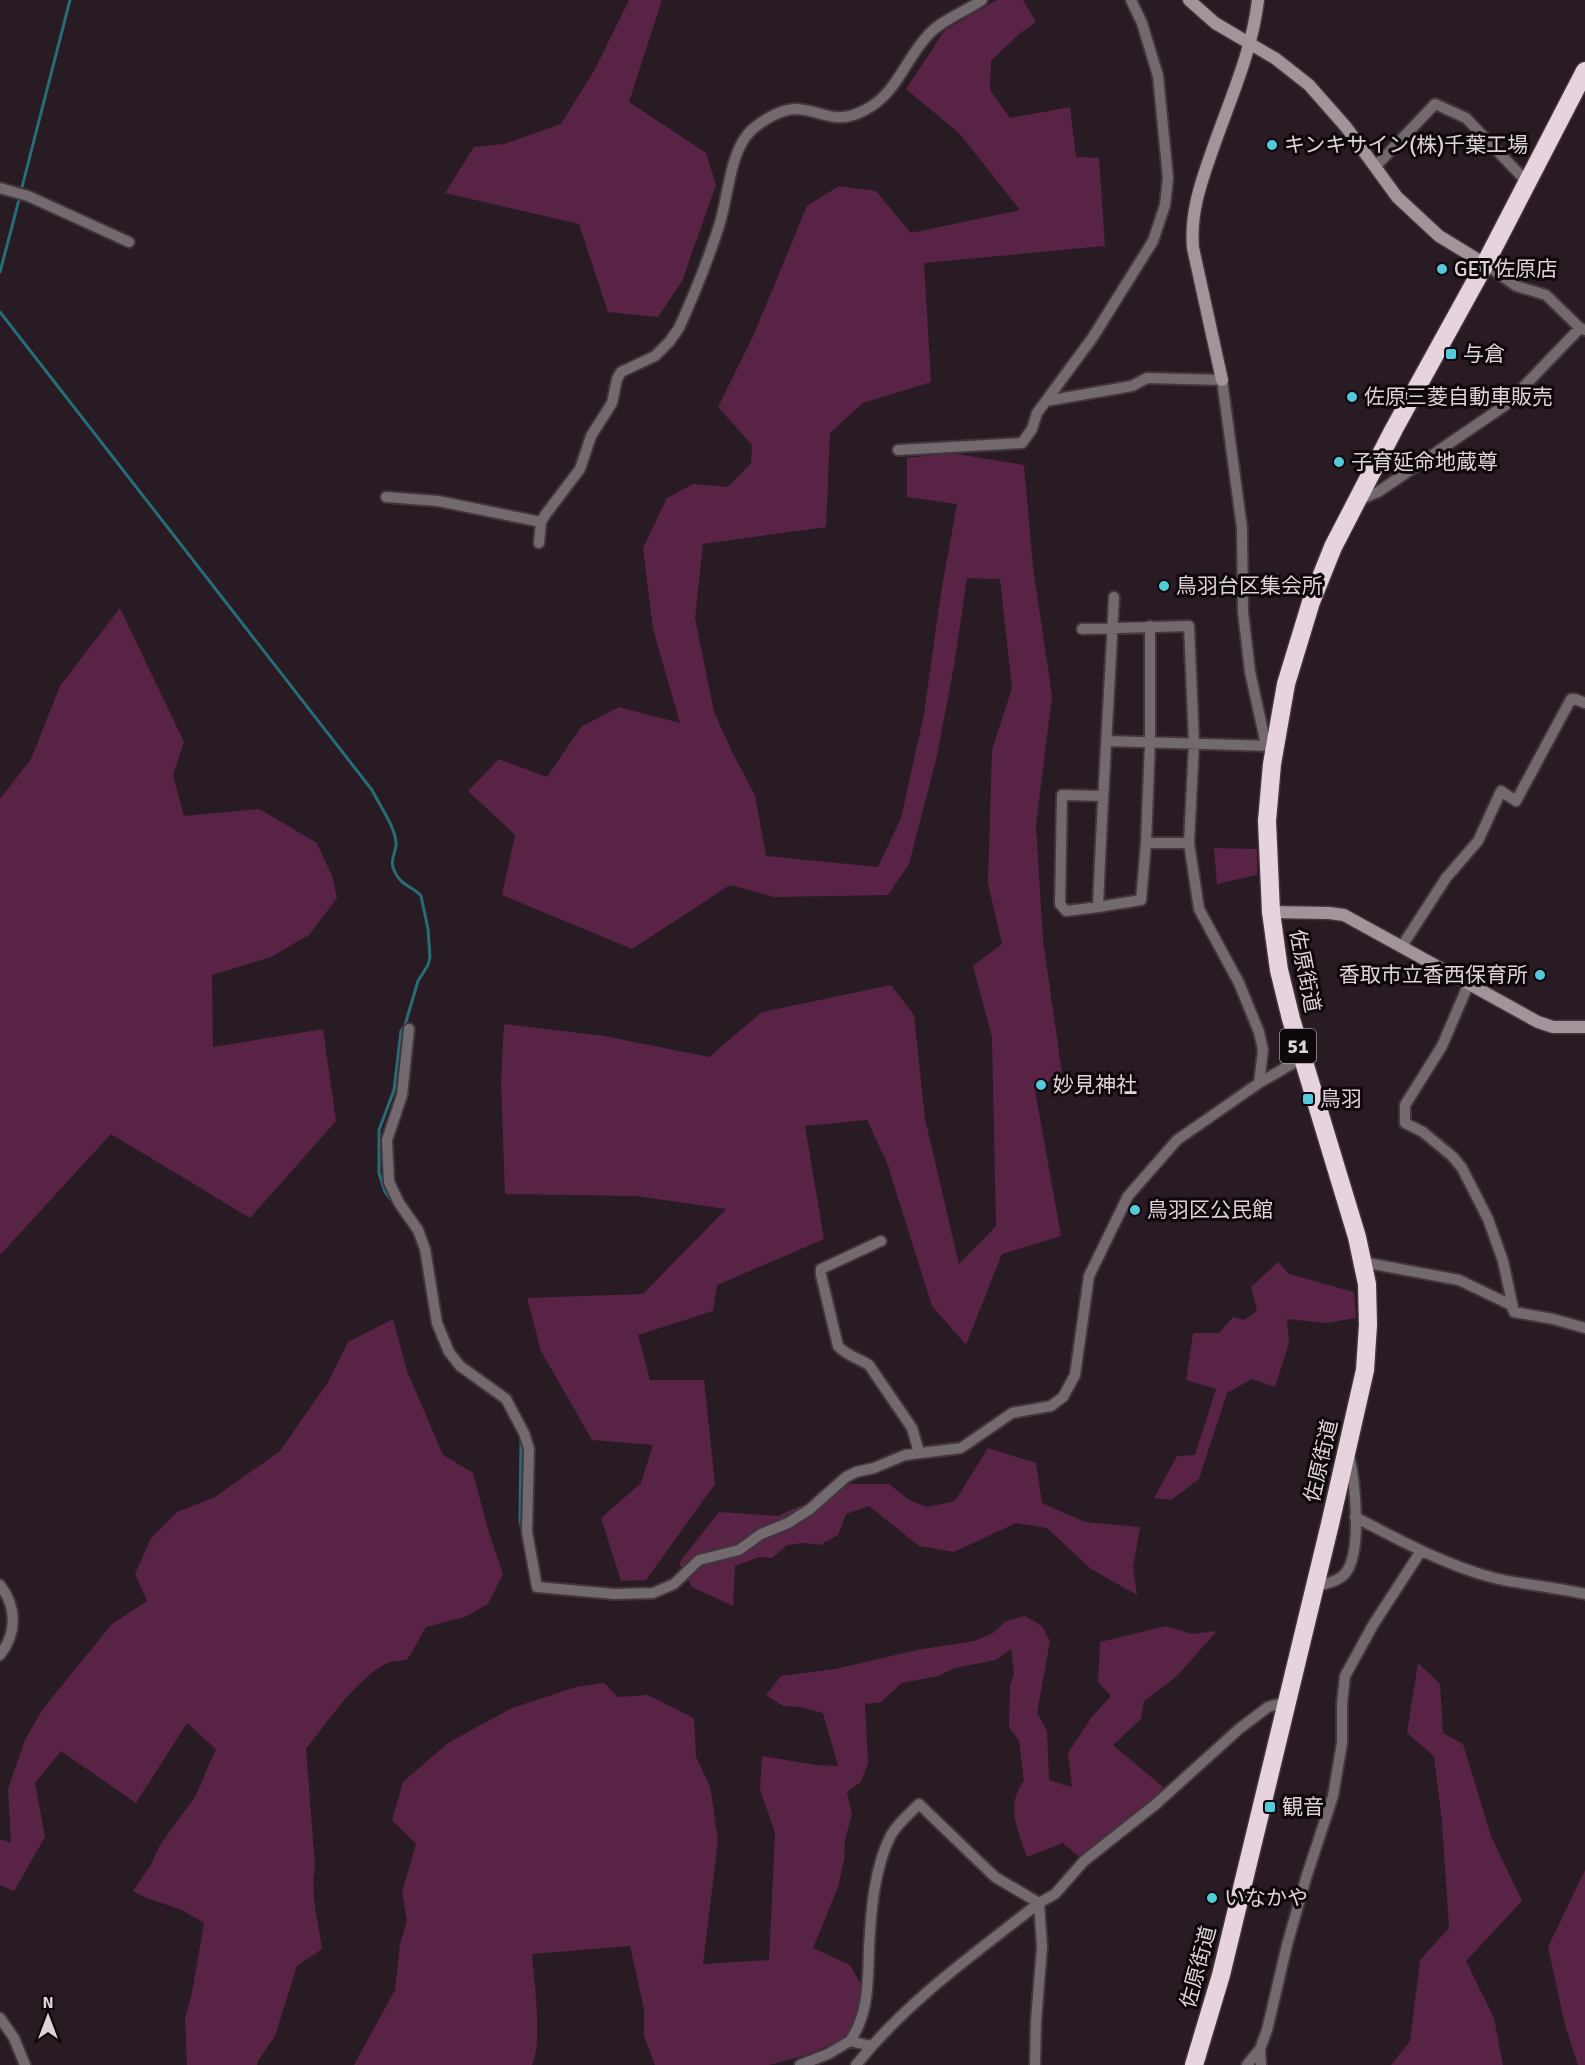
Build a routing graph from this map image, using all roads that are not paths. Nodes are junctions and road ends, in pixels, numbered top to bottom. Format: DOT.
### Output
graph roads {
  1 [pos="982,0"];
  2 [pos="1131,0"];
  3 [pos="1189,0"];
  4 [pos="1258,0"];
  5 [pos="1250,42"];
  6 [pos="1585,71"];
  7 [pos="1375,167"];
  8 [pos="1527,182"];
  9 [pos="0,188"];
  10 [pos="129,242"];
  11 [pos="1485,264"];
  12 [pos="1582,329"];
  13 [pos="1222,380"];
  14 [pos="1046,401"];
  15 [pos="898,450"];
  16 [pos="386,497"];
  17 [pos="1358,500"];
  18 [pos="542,522"];
  19 [pos="539,543"];
  20 [pos="1114,597"];
  21 [pos="1150,626"];
  22 [pos="1113,627"];
  23 [pos="1082,629"];
  24 [pos="1585,703"];
  25 [pos="1107,741"];
  26 [pos="1150,742"];
  27 [pos="1194,743"];
  28 [pos="1270,746"];
  29 [pos="1102,796"];
  30 [pos="1146,843"];
  31 [pos="1190,843"];
  32 [pos="1098,907"];
  33 [pos="1271,912"];
  34 [pos="1401,946"];
  35 [pos="1469,983"];
  36 [pos="1585,1027"];
  37 [pos="409,1029"];
  38 [pos="1302,1058"];
  39 [pos="1259,1083"];
  40 [pos="881,1241"];
  41 [pos="1362,1262"];
  42 [pos="1514,1312"];
  43 [pos="1585,1328"];
  44 [pos="1347,1448"];
  45 [pos="919,1452"];
  46 [pos="1355,1517"];
  47 [pos="1421,1551"];
  48 [pos="0,1585"];
  49 [pos="1314,1586"];
  50 [pos="1585,1594"];
  51 [pos="0,1655"];
  52 [pos="1286,1702"];
  53 [pos="1039,1903"];
  54 [pos="0,2018"];
  55 [pos="850,2041"];
  56 [pos="871,2046"];
  57 [pos="1260,2049"];
  58 [pos="25,2065"];
  59 [pos="800,2065"];
  60 [pos="856,2065"];
  61 [pos="1035,2065"];
  62 [pos="1194,2065"];
  63 [pos="1247,2065"];
  64 [pos="1261,2065"];
  1 -- 18 [label="street"];
  2 -- 14 [label="street"];
  3 -- 5 [label="street"];
  4 -- 5 [label="street"];
  5 -- 7 [label="street"];
  5 -- 13 [label="street"];
  6 -- 8 [label="highway, 佐原街道 / 51"];
  7 -- 8 [label="street"];
  7 -- 11 [label="street"];
  8 -- 11 [label="highway, 佐原街道 / 51"];
  9 -- 10 [label="street"];
  11 -- 12 [label="street"];
  11 -- 17 [label="highway, 佐原街道 / 51"];
  12 -- 17 [label="street"];
  13 -- 14 [label="street"];
  13 -- 28 [label="street"];
  14 -- 15 [label="street"];
  16 -- 18 [label="street"];
  17 -- 28 [label="highway, 佐原街道 / 51"];
  18 -- 19 [label="street"];
  20 -- 22 [label="street"];
  21 -- 22 [label="street"];
  21 -- 26 [label="street"];
  21 -- 27 [label="street"];
  22 -- 23 [label="street"];
  22 -- 25 [label="street"];
  24 -- 34 [label="street"];
  25 -- 26 [label="street"];
  25 -- 29 [label="street"];
  26 -- 27 [label="street"];
  26 -- 30 [label="street"];
  27 -- 28 [label="street"];
  27 -- 31 [label="street"];
  28 -- 33 [label="highway, 佐原街道 / 51"];
  29 -- 32 [label="street"];
  29 -- 32 [label="street"];
  30 -- 31 [label="street"];
  30 -- 32 [label="street"];
  31 -- 39 [label="street"];
  33 -- 34 [label="street"];
  33 -- 38 [label="highway, 佐原街道 / 51"];
  34 -- 35 [label="street"];
  35 -- 36 [label="street"];
  35 -- 42 [label="street"];
  37 -- 45 [label="street"];
  38 -- 39 [label="street"];
  38 -- 41 [label="highway, 佐原街道 / 51"];
  39 -- 45 [label="street"];
  40 -- 45 [label="street"];
  41 -- 42 [label="street"];
  41 -- 44 [label="highway, 佐原街道 / 51"];
  42 -- 43 [label="street"];
  44 -- 46 [label="street"];
  44 -- 49 [label="highway, 佐原街道 / 51"];
  46 -- 47 [label="street"];
  46 -- 49 [label="street"];
  47 -- 50 [label="street"];
  47 -- 57 [label="street"];
  48 -- 51 [label="street"];
  49 -- 52 [label="highway, 佐原街道 / 51"];
  52 -- 53 [label="street"];
  52 -- 62 [label="highway, 佐原街道 / 51"];
  53 -- 55 [label="street"];
  53 -- 56 [label="street"];
  53 -- 61 [label="street"];
  54 -- 58 [label="street"];
  55 -- 56 [label="street"];
  55 -- 59 [label="street"];
  56 -- 60 [label="street"];
  57 -- 63 [label="street"];
  57 -- 64 [label="street"];
}
